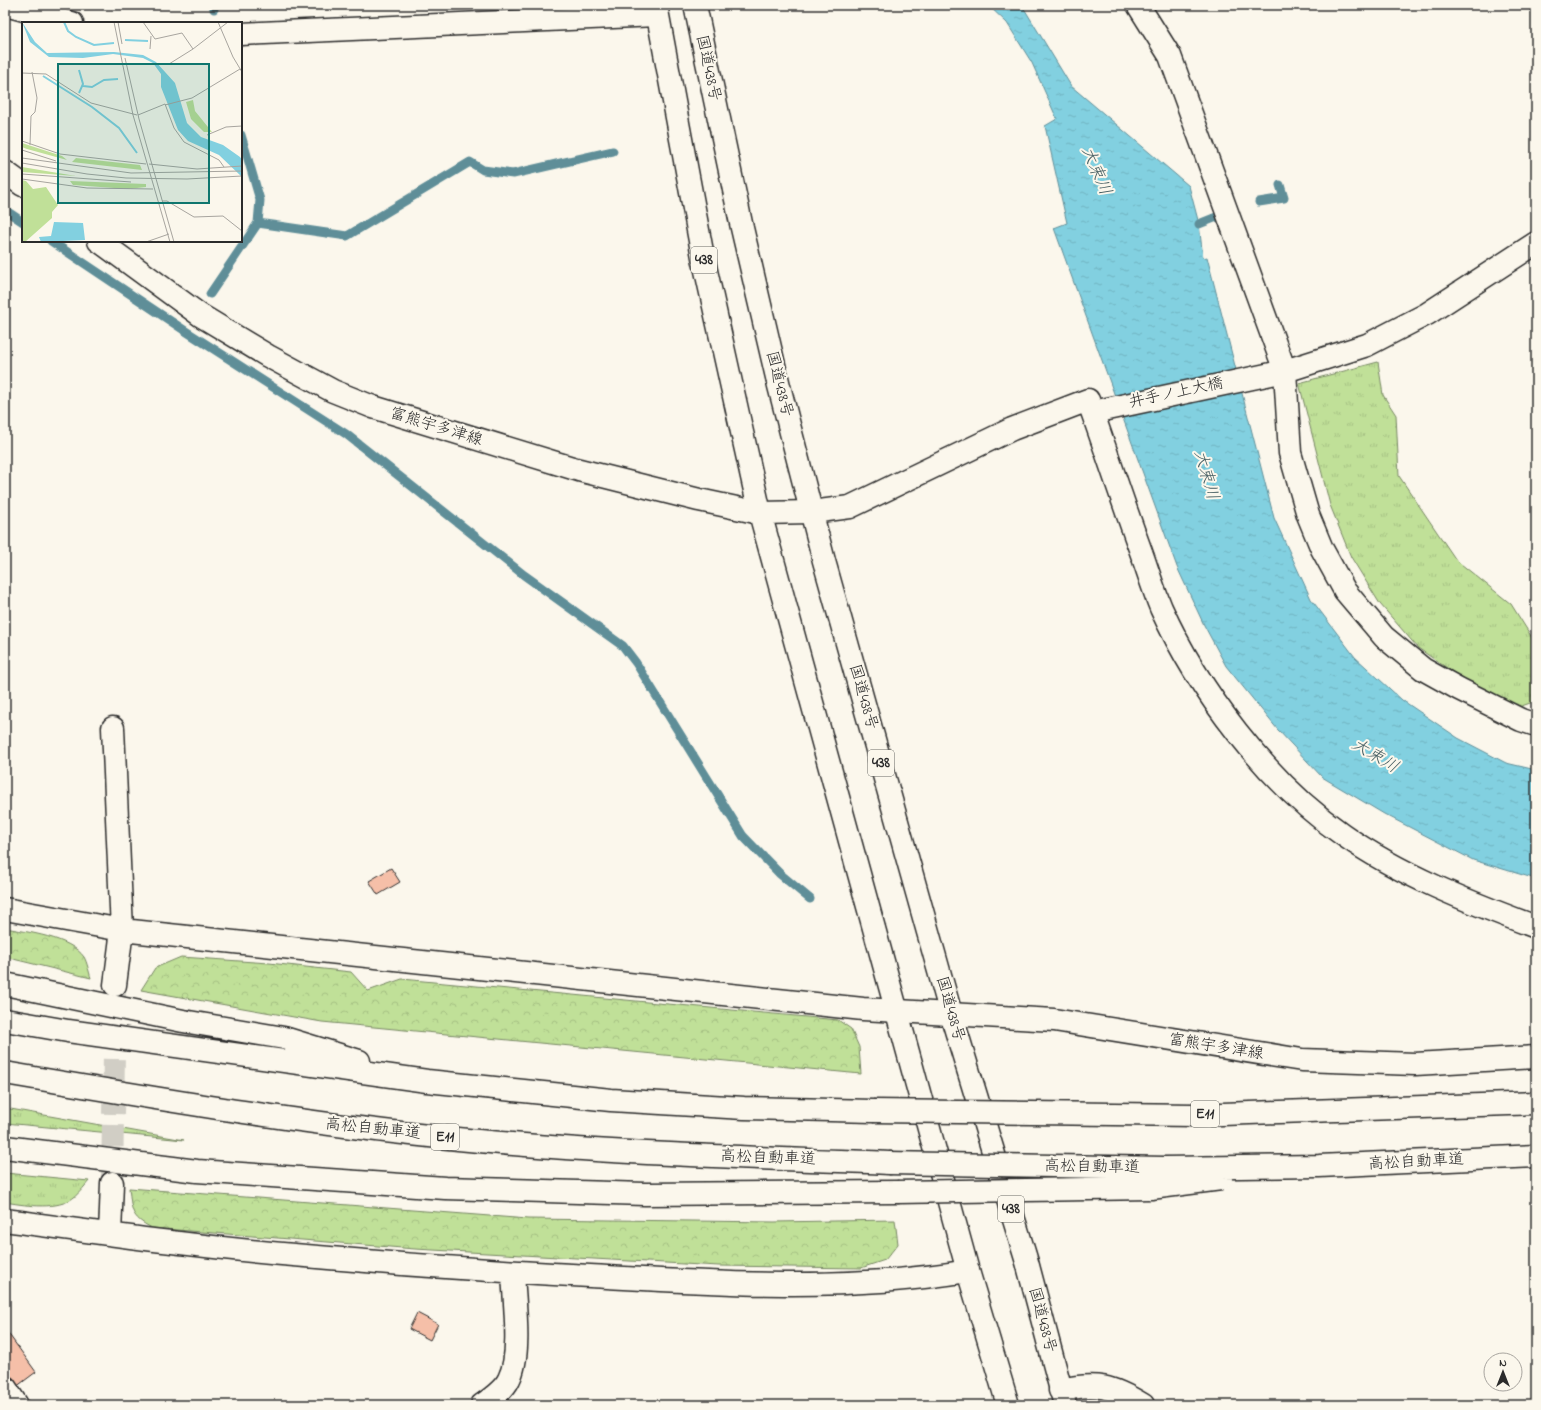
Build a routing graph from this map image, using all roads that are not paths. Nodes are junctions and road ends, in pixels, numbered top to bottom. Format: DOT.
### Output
graph roads {
  1 [pos="5,5"];
  2 [pos="695,5"];
  3 [pos="1138,5"];
  4 [pos="656,10"];
  5 [pos="68,22"];
  6 [pos="242,34"];
  7 [pos="5,172"];
  8 [pos="22,184"];
  9 [pos="100,242"];
  10 [pos="1536,243"];
  11 [pos="1285,371"];
  12 [pos="1097,411"];
  13 [pos="812,512"];
  14 [pos="760,513"];
  15 [pos="1531,719"];
  16 [pos="112,728"];
  17 [pos="5,909"];
  18 [pos="1536,927"];
  19 [pos="122,930"];
  20 [pos="5,984"];
  21 [pos="115,985"];
  22 [pos="898,1011"];
  23 [pos="951,1014"];
  24 [pos="5,1020"];
  25 [pos="1536,1057"];
  26 [pos="5,1073"];
  27 [pos="427,1081"];
  28 [pos="1536,1103"];
  29 [pos="5,1147"];
  30 [pos="1536,1156"];
  31 [pos="1319,1166"];
  32 [pos="112,1183"];
  33 [pos="5,1220"];
  34 [pos="110,1234"];
  35 [pos="968,1271"];
  36 [pos="513,1272"];
  37 [pos="5,1387"];
  38 [pos="1062,1398"];
  39 [pos="17,1405"];
  40 [pos="482,1405"];
  41 [pos="1008,1405"];
  42 [pos="1143,1405"];
  1 -- 5 [label="main road"];
  2 -- 13 [label="main road, 国道438号 / 438"];
  3 -- 11 [label="main road"];
  4 -- 6 [label="main road"];
  4 -- 14 [label="main road, 438"];
  7 -- 8 [label="main road"];
  9 -- 14 [label="main road, 富熊宇多津線"];
  10 -- 11 [label="main road, 井手ノ上大橋"];
  11 -- 12 [label="main road, 井手ノ上大橋"];
  11 -- 15 [label="main road"];
  12 -- 13 [label="main road, 富熊宇多津線"];
  12 -- 18 [label="main road"];
  13 -- 14 [label="main road, 富熊宇多津線"];
  13 -- 23 [label="main road, 国道438号 / 438"];
  14 -- 22 [label="main road, 438"];
  16 -- 19 [label="main road"];
  17 -- 19 [label="main road, 富熊宇多津線"];
  19 -- 21 [label="main road"];
  19 -- 22 [label="main road, 富熊宇多津線"];
  20 -- 27 [label="main road"];
  22 -- 23 [label="main road, 富熊宇多津線"];
  22 -- 35 [label="main road, 438"];
  23 -- 25 [label="main road, 富熊宇多津線"];
  23 -- 38 [label="main road, 国道438号 / 438"];
  24 -- 27 [label="main road, E11"];
  26 -- 31 [label="main road, 高松自動車道 / E11, bridge"];
  27 -- 28 [label="main road, E11, bridge"];
  29 -- 31 [label="main road, bridge"];
  30 -- 31 [label="main road, 高松自動車道 / E11, bridge"];
  32 -- 34 [label="main road"];
  33 -- 34 [label="main road"];
  34 -- 36 [label="main road"];
  35 -- 36 [label="main road"];
  35 -- 41 [label="main road, 438"];
  36 -- 40 [label="main road"];
  37 -- 39 [label="main road"];
  38 -- 42 [label="main road"];
}
